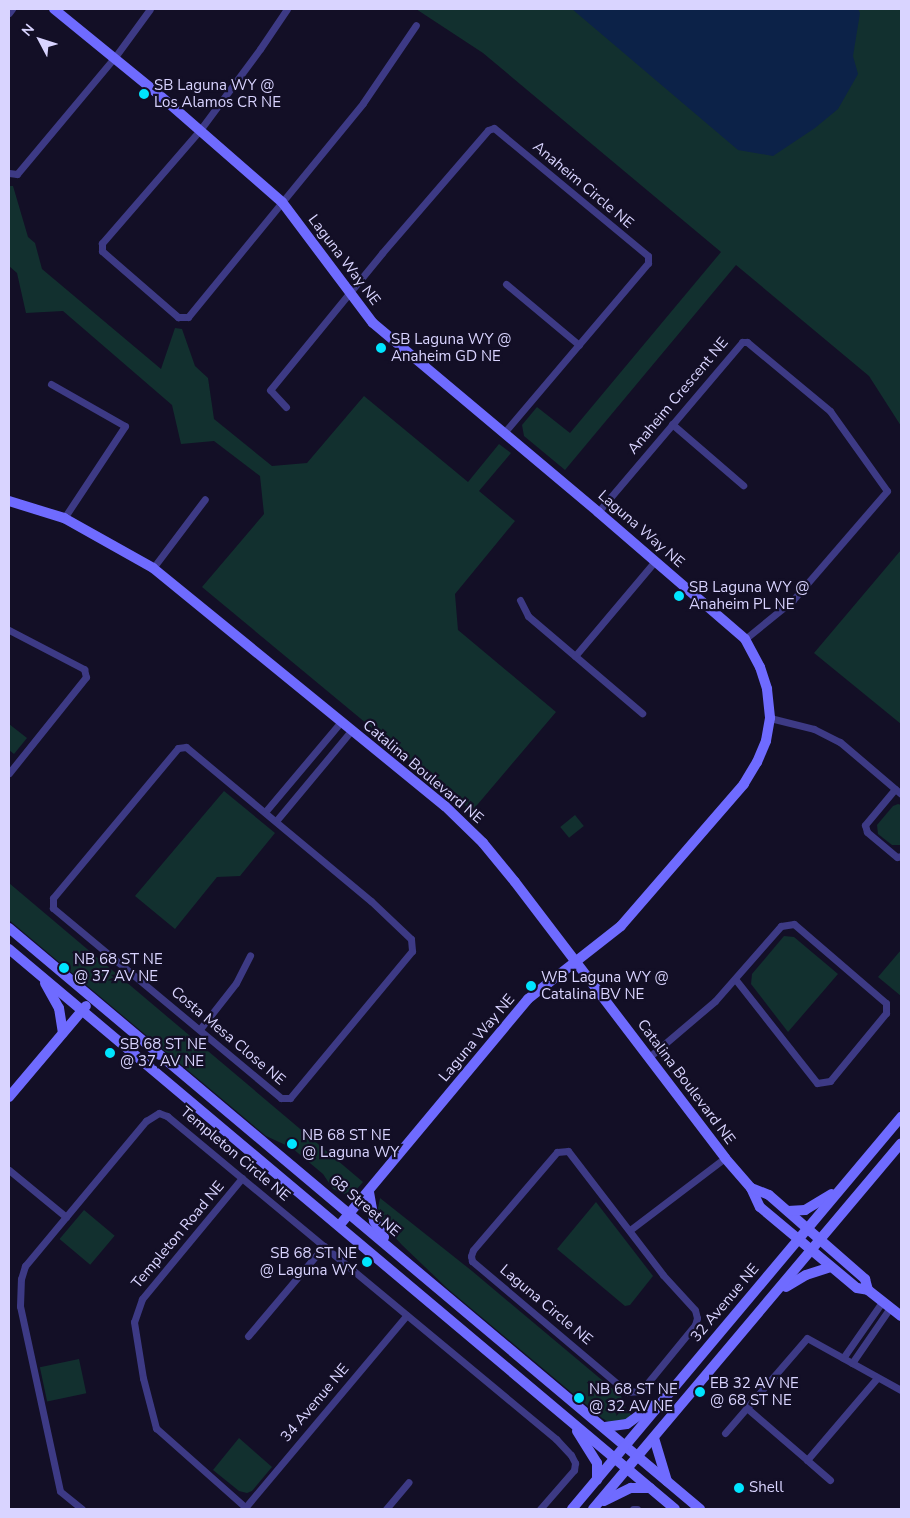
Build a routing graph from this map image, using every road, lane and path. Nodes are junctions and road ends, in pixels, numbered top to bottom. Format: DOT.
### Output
graph roads {
  1 [pos="12,9"];
  2 [pos="54,9"];
  3 [pos="150,9"];
  4 [pos="287,9"];
  5 [pos="9,13"];
  6 [pos="416,25"];
  7 [pos="115,57"];
  8 [pos="200,130"];
  9 [pos="9,173"];
  10 [pos="282,202"];
  11 [pos="506,284"];
  12 [pos="350,293"];
  13 [pos="580,345"];
  14 [pos="51,384"];
  15 [pos="286,407"];
  16 [pos="672,424"];
  17 [pos="504,433"];
  18 [pos="743,485"];
  19 [pos="205,499"];
  20 [pos="9,501"];
  21 [pos="598,512"];
  22 [pos="64,518"];
  23 [pos="655,561"];
  24 [pos="153,568"];
  25 [pos="520,600"];
  26 [pos="9,630"];
  27 [pos="745,639"];
  28 [pos="575,656"];
  29 [pos="642,713"];
  30 [pos="770,718"];
  31 [pos="340,723"];
  32 [pos="351,731"];
  33 [pos="9,773"];
  34 [pos="898,792"];
  35 [pos="265,812"];
  36 [pos="276,821"];
  37 [pos="901,856"];
  38 [pos="9,928"];
  39 [pos="9,949"];
  40 [pos="250,955"];
  41 [pos="576,963"];
  42 [pos="42,976"];
  43 [pos="736,980"];
  44 [pos="92,998"];
  45 [pos="82,1010"];
  46 [pos="200,1030"];
  47 [pos="63,1033"];
  48 [pos="648,1058"];
  49 [pos="9,1097"];
  50 [pos="901,1117"];
  51 [pos="901,1143"];
  52 [pos="724,1158"];
  53 [pos="9,1170"];
  54 [pos="242,1178"];
  55 [pos="848,1181"];
  56 [pos="751,1188"];
  57 [pos="369,1192"];
  58 [pos="788,1211"];
  59 [pos="350,1213"];
  60 [pos="66,1217"];
  61 [pos="340,1226"];
  62 [pos="807,1229"];
  63 [pos="630,1230"];
  64 [pos="820,1240"];
  65 [pos="798,1241"];
  66 [pos="324,1246"];
  67 [pos="390,1247"];
  68 [pos="811,1251"];
  69 [pos="831,1268"];
  70 [pos="868,1290"];
  71 [pos="766,1304"];
  72 [pos="886,1305"];
  73 [pos="407,1315"];
  74 [pos="901,1316"];
  75 [pos="248,1336"];
  76 [pos="843,1358"];
  77 [pos="852,1363"];
  78 [pos="877,1378"];
  79 [pos="670,1390"];
  80 [pos="901,1390"];
  81 [pos="748,1409"];
  82 [pos="569,1420"];
  83 [pos="605,1427"];
  84 [pos="725,1433"];
  85 [pos="654,1438"];
  86 [pos="626,1445"];
  87 [pos="638,1456"];
  88 [pos="614,1458"];
  89 [pos="807,1460"];
  90 [pos="627,1469"];
  91 [pos="597,1480"];
  92 [pos="830,1480"];
  93 [pos="409,1482"];
  94 [pos="668,1482"];
  95 [pos="650,1488"];
  96 [pos="244,1508"];
  97 [pos="594,1508"];
  98 [pos="82,1509"];
  99 [pos="386,1509"];
  100 [pos="540,1509"];
  101 [pos="572,1509"];
  102 [pos="675,1509"];
  103 [pos="700,1509"];
  1 -- 5 [label="street"];
  2 -- 7 [label="street, Laguna Way NE"];
  3 -- 7 [label="street"];
  4 -- 8 [label="street"];
  6 -- 10 [label="street"];
  7 -- 8 [label="street, Laguna Way NE"];
  7 -- 9 [label="street"];
  8 -- 10 [label="street, Laguna Way NE"];
  8 -- 10 [label="street"];
  10 -- 12 [label="street, Laguna Way NE"];
  11 -- 13 [label="street"];
  12 -- 13 [label="street, Anaheim Circle NE"];
  12 -- 15 [label="street"];
  12 -- 17 [label="street, Laguna Way NE"];
  13 -- 17 [label="street, Anaheim Circle NE"];
  14 -- 22 [label="street"];
  16 -- 18 [label="street"];
  16 -- 21 [label="street, Anaheim Crescent NE"];
  16 -- 27 [label="street, Anaheim Crescent NE"];
  17 -- 21 [label="street, Laguna Way NE"];
  19 -- 24 [label="street"];
  20 -- 22 [label="street, Catalina Boulevard NE"];
  21 -- 23 [label="street, Laguna Way NE"];
  22 -- 24 [label="street, Catalina Boulevard NE"];
  23 -- 27 [label="street, Laguna Way NE"];
  23 -- 28 [label="street"];
  24 -- 31 [label="street, Catalina Boulevard NE"];
  25 -- 28 [label="street"];
  26 -- 33 [label="street"];
  27 -- 30 [label="street, Laguna Way NE"];
  28 -- 29 [label="street"];
  30 -- 34 [label="street"];
  30 -- 41 [label="street, Laguna Way NE"];
  31 -- 32 [label="street, Catalina Boulevard NE"];
  31 -- 35 [label="street"];
  32 -- 36 [label="street"];
  32 -- 41 [label="street, Catalina Boulevard NE"];
  34 -- 37 [label="street"];
  35 -- 36 [label="street, Costa Mesa Close NE"];
  35 -- 46 [label="street, Costa Mesa Close NE"];
  36 -- 46 [label="street, Costa Mesa Close NE"];
  38 -- 44 [label="street, 68 Street NE"];
  39 -- 42 [label="street"];
  40 -- 46 [label="street"];
  41 -- 48 [label="street, Catalina Boulevard NE"];
  41 -- 57 [label="street, Laguna Way NE"];
  42 -- 45 [label="street"];
  42 -- 47 [label="street"];
  43 -- 43 [label="street"];
  43 -- 48 [label="street"];
  44 -- 45 [label="street"];
  44 -- 59 [label="street, 68 Street NE"];
  45 -- 47 [label="street"];
  45 -- 61 [label="street"];
  47 -- 49 [label="street"];
  48 -- 52 [label="street, Catalina Boulevard NE"];
  50 -- 55 [label="street, 32 Avenue NE"];
  51 -- 64 [label="street"];
  52 -- 56 [label="street, Catalina Boulevard NE"];
  52 -- 63 [label="street"];
  53 -- 60 [label="street"];
  54 -- 60 [label="street, Templeton Circle NE"];
  54 -- 66 [label="street, Templeton Circle NE"];
  54 -- 96 [label="street, Templeton Road NE"];
  55 -- 58 [label="street"];
  55 -- 62 [label="street, 32 Avenue NE"];
  56 -- 58 [label="street, Catalina Boulevard NE"];
  56 -- 65 [label="street, Catalina Boulevard NE"];
  57 -- 59 [label="street, Laguna Way NE"];
  57 -- 67 [label="street"];
  58 -- 62 [label="street, Catalina Boulevard NE"];
  59 -- 61 [label="street, Laguna Way NE"];
  59 -- 67 [label="street, 68 Street NE"];
  60 -- 98 [label="street, Templeton Circle NE"];
  61 -- 82 [label="street"];
  62 -- 64 [label="street, Catalina Boulevard NE"];
  62 -- 65 [label="street, 32 Avenue NE"];
  63 -- 63 [label="street, Laguna Circle NE"];
  64 -- 68 [label="street"];
  64 -- 70 [label="street, Catalina Boulevard NE"];
  65 -- 68 [label="street, Catalina Boulevard NE"];
  65 -- 79 [label="street, 32 Avenue NE"];
  66 -- 73 [label="street, Templeton Circle NE"];
  66 -- 75 [label="street"];
  67 -- 83 [label="street, 68 Street NE"];
  68 -- 69 [label="street, Catalina Boulevard NE"];
  68 -- 71 [label="street"];
  69 -- 70 [label="street, Catalina Boulevard NE"];
  69 -- 71 [label="street"];
  70 -- 72 [label="street, Catalina Boulevard NE"];
  71 -- 85 [label="street"];
  72 -- 74 [label="street, Catalina Boulevard NE"];
  72 -- 76 [label="street"];
  72 -- 77 [label="street"];
  73 -- 96 [label="street, 34 Avenue NE"];
  73 -- 100 [label="street, Templeton Circle NE"];
  76 -- 77 [label="street"];
  76 -- 81 [label="street"];
  77 -- 78 [label="street"];
  78 -- 80 [label="street"];
  78 -- 89 [label="street"];
  79 -- 83 [label="street"];
  79 -- 86 [label="street, 32 Avenue NE"];
  81 -- 84 [label="street"];
  81 -- 89 [label="street"];
  82 -- 88 [label="street"];
  82 -- 91 [label="street"];
  83 -- 86 [label="street, 68 Street NE"];
  85 -- 87 [label="street"];
  85 -- 94 [label="street"];
  86 -- 87 [label="street, 68 Street NE"];
  86 -- 88 [label="street, 32 Avenue NE"];
  87 -- 90 [label="street"];
  87 -- 94 [label="street, 68 Street NE"];
  88 -- 90 [label="street"];
  88 -- 91 [label="street, 32 Avenue NE"];
  89 -- 92 [label="street"];
  90 -- 95 [label="street"];
  90 -- 97 [label="street"];
  91 -- 101 [label="street, 32 Avenue NE"];
  93 -- 99 [label="street"];
  94 -- 103 [label="street, 68 Street NE"];
  95 -- 97 [label="street"];
  95 -- 102 [label="street"];
}
